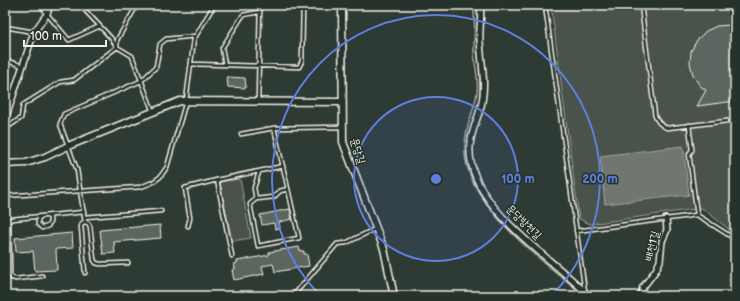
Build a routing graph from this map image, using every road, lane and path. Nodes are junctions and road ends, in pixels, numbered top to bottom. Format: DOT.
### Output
graph roads {
  1 [pos="42,5"];
  2 [pos="50,5"];
  3 [pos="80,5"];
  4 [pos="137,5"];
  5 [pos="214,5"];
  6 [pos="260,5"];
  7 [pos="303,5"];
  8 [pos="342,5"];
  9 [pos="480,5"];
  10 [pos="545,5"];
  11 [pos="641,5"];
  12 [pos="259,12"];
  13 [pos="47,14"];
  14 [pos="100,26"];
  15 [pos="5,27"];
  16 [pos="34,32"];
  17 [pos="196,36"];
  18 [pos="117,47"];
  19 [pos="5,60"];
  20 [pos="191,64"];
  21 [pos="225,65"];
  22 [pos="23,66"];
  23 [pos="259,66"];
  24 [pos="141,81"];
  25 [pos="186,101"];
  26 [pos="258,101"];
  27 [pos="342,102"];
  28 [pos="153,112"];
  29 [pos="5,120"];
  30 [pos="728,121"];
  31 [pos="689,125"];
  32 [pos="342,127"];
  33 [pos="274,128"];
  34 [pos="5,129"];
  35 [pos="241,134"];
  36 [pos="68,146"];
  37 [pos="5,164"];
  38 [pos="283,166"];
  39 [pos="260,172"];
  40 [pos="217,180"];
  41 [pos="288,189"];
  42 [pos="81,191"];
  43 [pos="5,196"];
  44 [pos="256,200"];
  45 [pos="160,211"];
  46 [pos="84,212"];
  47 [pos="697,215"];
  48 [pos="40,216"];
  49 [pos="48,216"];
  50 [pos="84,217"];
  51 [pos="666,219"];
  52 [pos="85,222"];
  53 [pos="188,226"];
  54 [pos="376,228"];
  55 [pos="576,231"];
  56 [pos="735,235"];
  57 [pos="232,256"];
  58 [pos="128,262"];
  59 [pos="85,272"];
  60 [pos="42,276"];
  61 [pos="587,294"];
  62 [pos="293,296"];
  63 [pos="394,296"];
  64 [pos="640,296"];
  1 -- 13 [label="lane"];
  2 -- 13 [label="street"];
  3 -- 14 [label="lane"];
  4 -- 18 [label="lane"];
  5 -- 17 [label="lane"];
  6 -- 12 [label="lane"];
  7 -- 23 [label="lane"];
  8 -- 27 [label="street, 문당길"];
  9 -- 61 [label="street, 문당방천길"];
  10 -- 55 [label="lane"];
  11 -- 31 [label="lane"];
  12 -- 21 [label="lane"];
  12 -- 23 [label="lane"];
  13 -- 14 [label="lane"];
  13 -- 16 [label="street"];
  14 -- 18 [label="lane"];
  15 -- 16 [label="lane"];
  16 -- 22 [label="street"];
  17 -- 20 [label="lane"];
  17 -- 24 [label="lane"];
  18 -- 24 [label="lane"];
  18 -- 34 [label="lane"];
  19 -- 22 [label="lane"];
  20 -- 21 [label="lane"];
  20 -- 25 [label="lane"];
  21 -- 23 [label="lane"];
  22 -- 29 [label="street"];
  23 -- 26 [label="lane"];
  24 -- 28 [label="lane"];
  24 -- 36 [label="lane"];
  25 -- 26 [label="street"];
  25 -- 28 [label="street"];
  25 -- 42 [label="lane"];
  26 -- 27 [label="street"];
  27 -- 32 [label="street, 문당길"];
  28 -- 36 [label="street"];
  30 -- 31 [label="lane"];
  31 -- 47 [label="lane"];
  32 -- 33 [label="lane"];
  32 -- 54 [label="street, 문당길"];
  33 -- 35 [label="lane"];
  33 -- 38 [label="lane"];
  36 -- 37 [label="street"];
  36 -- 42 [label="lane"];
  38 -- 39 [label="lane"];
  38 -- 41 [label="lane"];
  39 -- 40 [label="lane"];
  39 -- 44 [label="lane"];
  40 -- 53 [label="lane"];
  40 -- 57 [label="lane"];
  41 -- 44 [label="lane"];
  41 -- 44 [label="lane"];
  42 -- 43 [label="lane"];
  42 -- 46 [label="lane"];
  45 -- 50 [label="lane"];
  46 -- 49 [label="lane"];
  46 -- 50 [label="lane"];
  47 -- 51 [label="lane"];
  47 -- 56 [label="lane"];
  48 -- 49 [label="lane"];
  48 -- 49 [label="lane"];
  48 -- 60 [label="lane"];
  50 -- 52 [label="lane"];
  51 -- 55 [label="lane"];
  51 -- 64 [label="street, 배천1길"];
  52 -- 58 [label="lane"];
  52 -- 59 [label="lane"];
  54 -- 62 [label="lane"];
  54 -- 63 [label="street, 문당길"];
  55 -- 61 [label="lane"];
}
